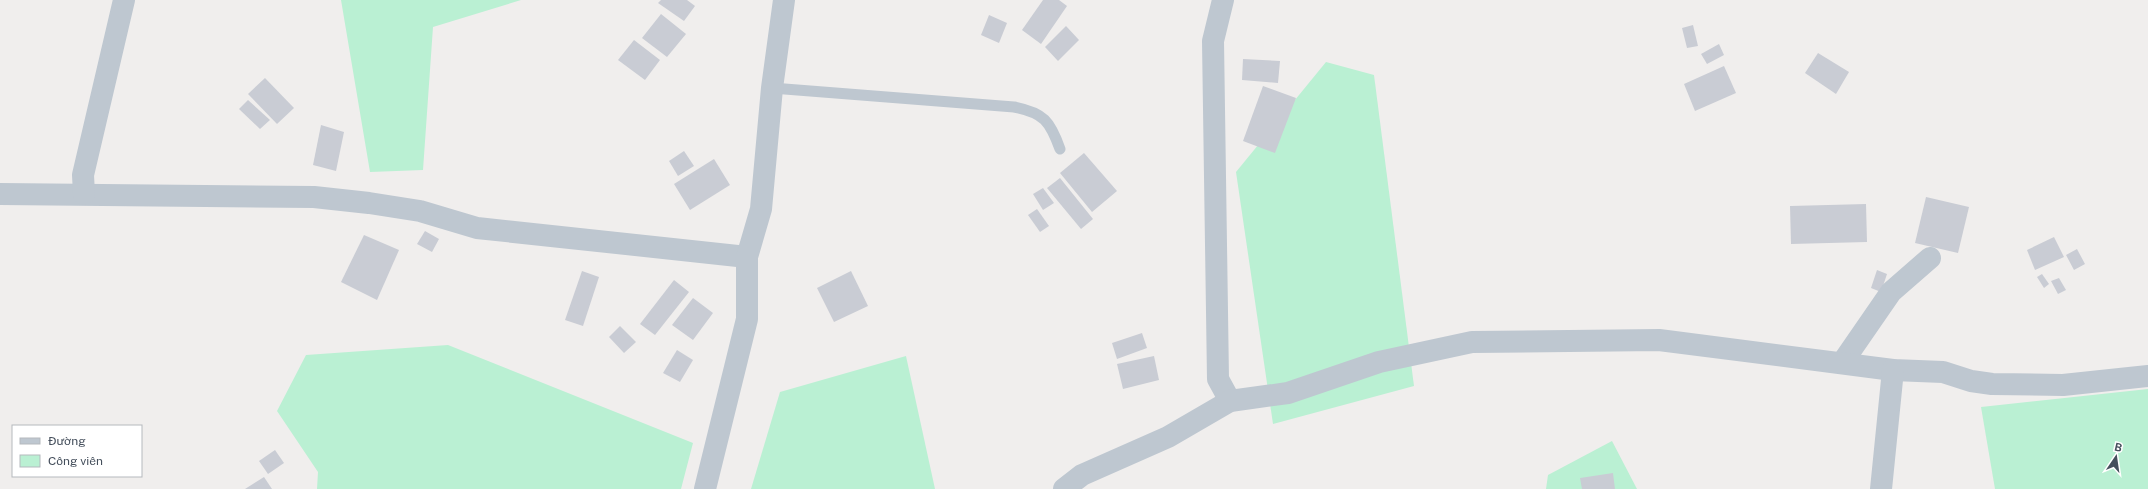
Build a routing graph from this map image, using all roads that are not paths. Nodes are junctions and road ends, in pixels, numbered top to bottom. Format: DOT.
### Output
graph roads {
  1 [pos="124,0"];
  2 [pos="784,0"];
  3 [pos="1223,0"];
  4 [pos="772,88"];
  5 [pos="1060,149"];
  6 [pos="0,194"];
  7 [pos="84,194"];
  8 [pos="747,257"];
  9 [pos="1930,258"];
  10 [pos="1842,363"];
  11 [pos="1893,370"];
  12 [pos="2148,376"];
  13 [pos="1230,401"];
  14 [pos="706,489"];
  15 [pos="1064,489"];
  16 [pos="1881,489"];
  1 -- 7 [label="street"];
  2 -- 4 [label="street"];
  3 -- 13 [label="street"];
  4 -- 5 [label="lane"];
  4 -- 8 [label="street"];
  6 -- 7 [label="street"];
  7 -- 8 [label="street"];
  8 -- 14 [label="street"];
  9 -- 10 [label="street"];
  10 -- 11 [label="street"];
  10 -- 13 [label="street"];
  11 -- 12 [label="street"];
  11 -- 16 [label="street"];
  13 -- 15 [label="street"];
}
